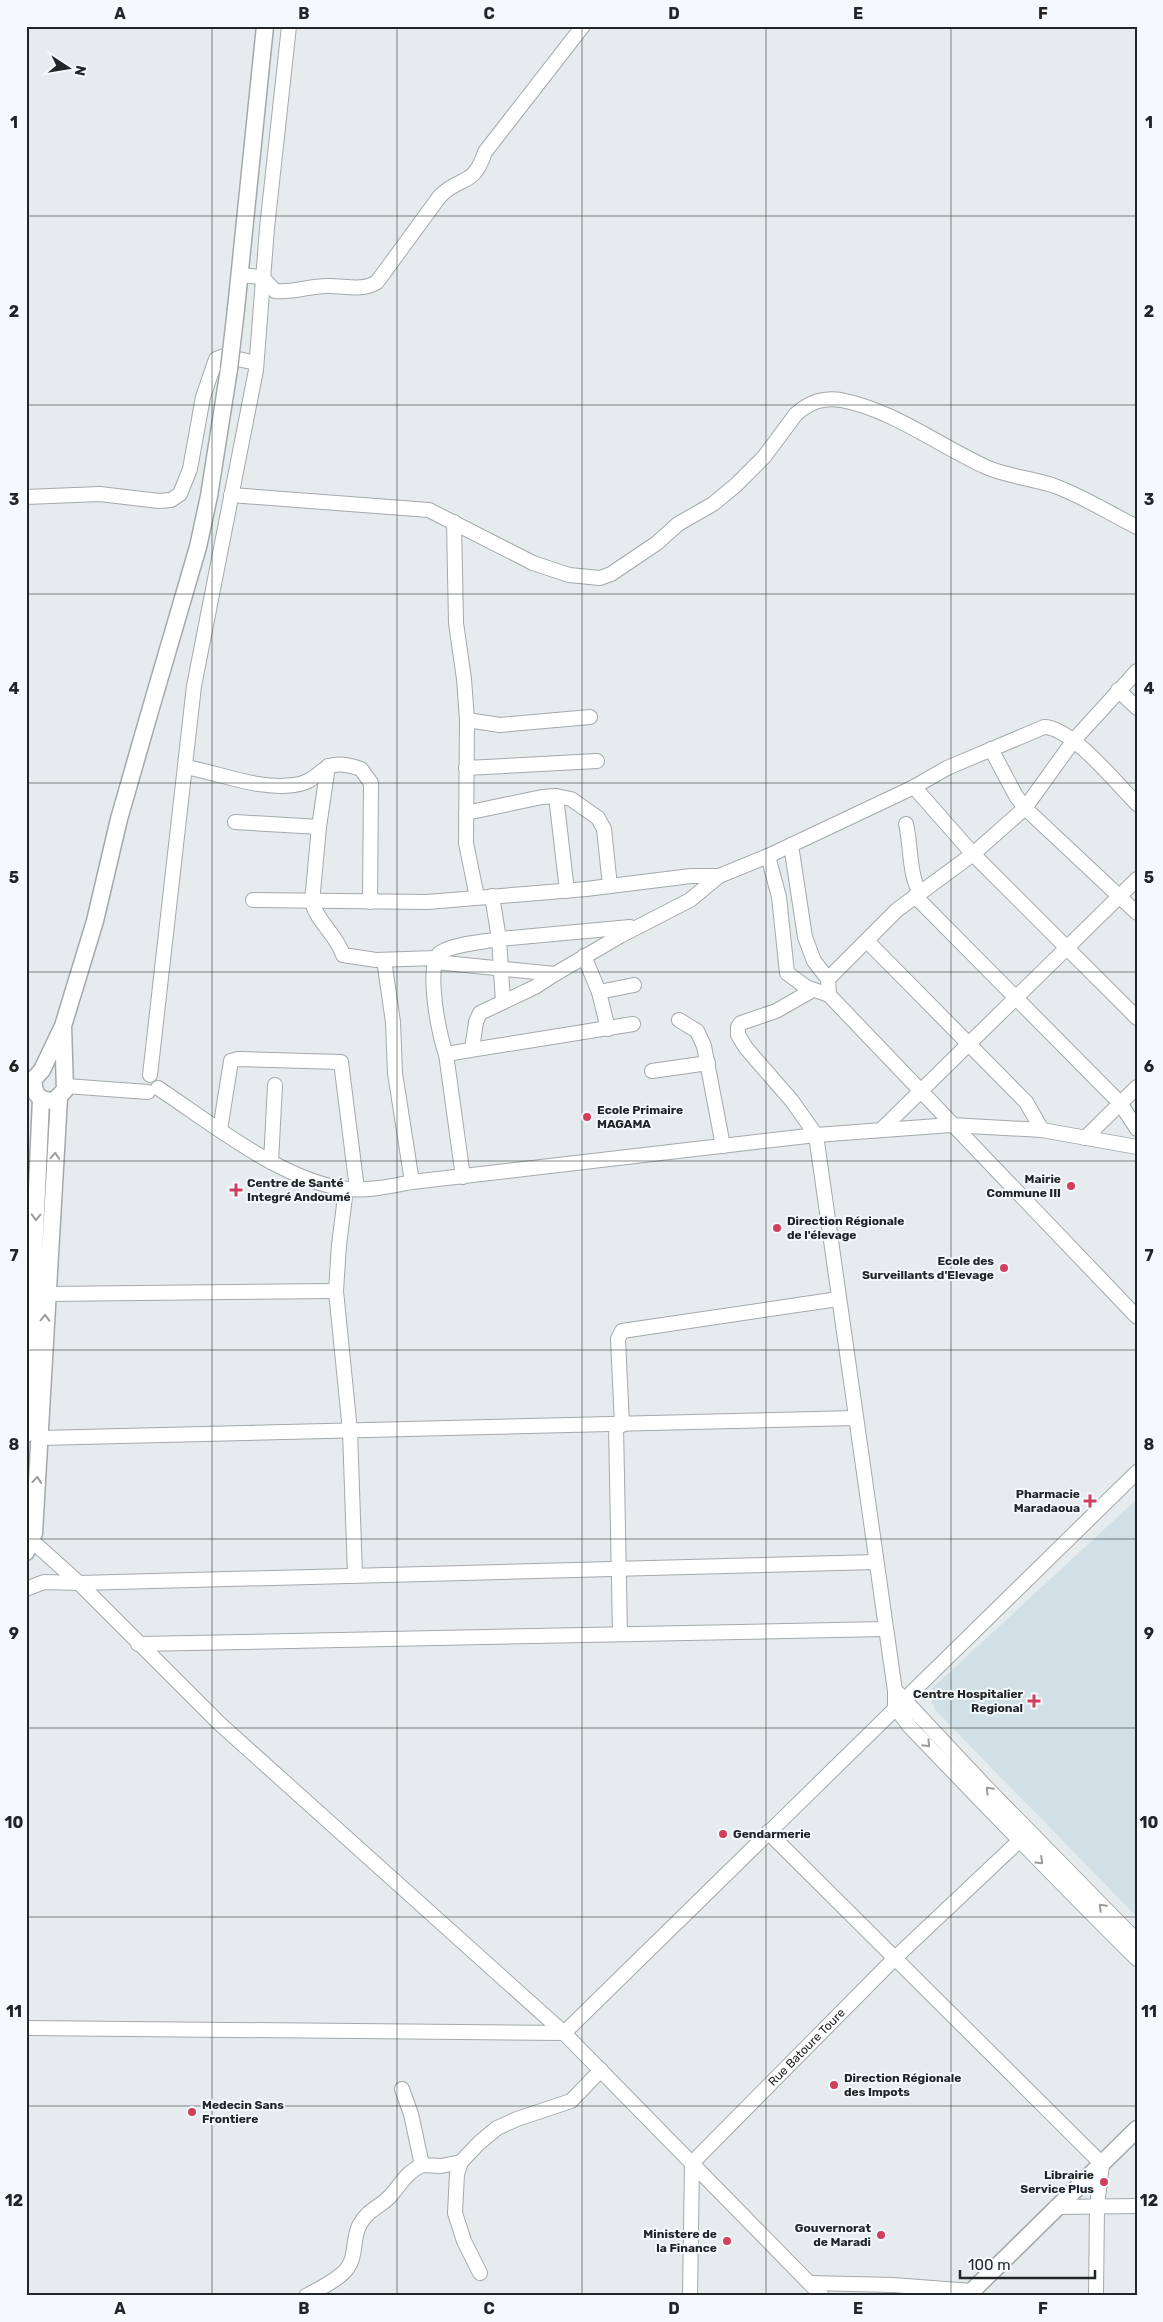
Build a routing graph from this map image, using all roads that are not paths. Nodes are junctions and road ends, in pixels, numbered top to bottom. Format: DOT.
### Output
graph roads {
  1 [pos="265,26"];
  2 [pos="289,26"];
  3 [pos="583,26"];
  4 [pos="240,275"];
  5 [pos="262,277"];
  6 [pos="256,363"];
  7 [pos="231,495"];
  8 [pos="26,497"];
  9 [pos="454,522"];
  10 [pos="1137,527"];
  11 [pos="1137,671"];
  12 [pos="1118,690"];
  13 [pos="1137,708"];
  14 [pos="590,717"];
  15 [pos="467,720"];
  16 [pos="1074,740"];
  17 [pos="991,749"];
  18 [pos="597,760"];
  19 [pos="328,766"];
  20 [pos="185,768"];
  21 [pos="466,768"];
  22 [pos="914,787"];
  23 [pos="556,796"];
  24 [pos="1137,804"];
  25 [pos="1025,808"];
  26 [pos="466,813"];
  27 [pos="235,822"];
  28 [pos="906,824"];
  29 [pos="319,827"];
  30 [pos="791,845"];
  31 [pos="973,854"];
  32 [pos="768,856"];
  33 [pos="719,876"];
  34 [pos="1137,878"];
  35 [pos="610,886"];
  36 [pos="567,890"];
  37 [pos="918,895"];
  38 [pos="492,896"];
  39 [pos="1120,896"];
  40 [pos="477,897"];
  41 [pos="254,900"];
  42 [pos="312,902"];
  43 [pos="370,902"];
  44 [pos="1137,913"];
  45 [pos="637,926"];
  46 [pos="499,939"];
  47 [pos="865,943"];
  48 [pos="1066,948"];
  49 [pos="584,956"];
  50 [pos="384,960"];
  51 [pos="435,960"];
  52 [pos="502,968"];
  53 [pos="555,974"];
  54 [pos="828,979"];
  55 [pos="634,985"];
  56 [pos="812,990"];
  57 [pos="599,992"];
  58 [pos="829,994"];
  59 [pos="1015,998"];
  60 [pos="503,1002"];
  61 [pos="1137,1018"];
  62 [pos="679,1020"];
  63 [pos="633,1024"];
  64 [pos="63,1026"];
  65 [pos="608,1029"];
  66 [pos="970,1042"];
  67 [pos="472,1048"];
  68 [pos="446,1054"];
  69 [pos="708,1063"];
  70 [pos="42,1070"];
  71 [pos="652,1071"];
  72 [pos="150,1084"];
  73 [pos="275,1085"];
  74 [pos="63,1086"];
  75 [pos="1137,1087"];
  76 [pos="33,1090"];
  77 [pos="920,1092"];
  78 [pos="1120,1103"];
  79 [pos="951,1124"];
  80 [pos="883,1128"];
  81 [pos="1137,1129"];
  82 [pos="220,1130"];
  83 [pos="1042,1130"];
  84 [pos="816,1135"];
  85 [pos="1085,1138"];
  86 [pos="723,1146"];
  87 [pos="1137,1148"];
  88 [pos="271,1162"];
  89 [pos="463,1177"];
  90 [pos="412,1182"];
  91 [pos="351,1189"];
  92 [pos="336,1290"];
  93 [pos="46,1294"];
  94 [pos="838,1300"];
  95 [pos="1137,1317"];
  96 [pos="856,1418"];
  97 [pos="619,1425"];
  98 [pos="350,1431"];
  99 [pos="33,1436"];
  100 [pos="1137,1472"];
  101 [pos="28,1538"];
  102 [pos="876,1562"];
  103 [pos="619,1570"];
  104 [pos="355,1575"];
  105 [pos="79,1583"];
  106 [pos="26,1590"];
  107 [pos="885,1629"];
  108 [pos="620,1634"];
  109 [pos="138,1644"];
  110 [pos="898,1699"];
  111 [pos="768,1832"];
  112 [pos="1019,1841"];
  113 [pos="1137,1941"];
  114 [pos="895,1958"];
  115 [pos="1137,1959"];
  116 [pos="26,2028"];
  117 [pos="564,2033"];
  118 [pos="601,2070"];
  119 [pos="402,2090"];
  120 [pos="1137,2129"];
  121 [pos="461,2162"];
  122 [pos="692,2163"];
  123 [pos="1102,2164"];
  124 [pos="422,2165"];
  125 [pos="1097,2206"];
  126 [pos="1137,2206"];
  127 [pos="1056,2207"];
  128 [pos="480,2273"];
  129 [pos="810,2283"];
  130 [pos="893,2290"];
  131 [pos="970,2294"];
  132 [pos="306,2296"];
  133 [pos="690,2296"];
  134 [pos="822,2296"];
  135 [pos="1096,2296"];
  1 -- 4 [label="main road"];
  2 -- 5 [label="street"];
  3 -- 5 [label="street"];
  4 -- 5 [label="street"];
  4 -- 64 [label="main road, bridge"];
  5 -- 6 [label="street"];
  6 -- 7 [label="street"];
  6 -- 8 [label="street"];
  7 -- 9 [label="street"];
  7 -- 20 [label="street"];
  9 -- 10 [label="street"];
  9 -- 15 [label="street"];
  11 -- 12 [label="street"];
  12 -- 13 [label="street"];
  12 -- 16 [label="street"];
  14 -- 15 [label="street"];
  15 -- 21 [label="street"];
  16 -- 17 [label="street"];
  16 -- 24 [label="street"];
  16 -- 25 [label="street"];
  17 -- 22 [label="street"];
  17 -- 25 [label="street"];
  18 -- 21 [label="street"];
  19 -- 20 [label="street"];
  19 -- 29 [label="street"];
  19 -- 43 [label="street"];
  20 -- 72 [label="street"];
  21 -- 26 [label="street"];
  22 -- 30 [label="street"];
  22 -- 31 [label="street"];
  23 -- 26 [label="street"];
  23 -- 35 [label="street"];
  23 -- 36 [label="street"];
  25 -- 31 [label="street"];
  25 -- 39 [label="street"];
  26 -- 40 [label="street"];
  27 -- 29 [label="street"];
  28 -- 37 [label="street"];
  29 -- 42 [label="street"];
  30 -- 32 [label="street"];
  30 -- 54 [label="street"];
  31 -- 37 [label="street"];
  31 -- 48 [label="street"];
  32 -- 33 [label="street"];
  32 -- 56 [label="street"];
  33 -- 35 [label="street"];
  33 -- 45 [label="street"];
  34 -- 39 [label="street"];
  35 -- 36 [label="street"];
  36 -- 38 [label="street"];
  37 -- 47 [label="street"];
  37 -- 59 [label="street"];
  38 -- 40 [label="street"];
  38 -- 46 [label="street"];
  39 -- 44 [label="street"];
  39 -- 48 [label="street"];
  40 -- 43 [label="street"];
  41 -- 42 [label="street"];
  42 -- 43 [label="street"];
  42 -- 50 [label="street"];
  45 -- 46 [label="street"];
  45 -- 49 [label="street"];
  46 -- 51 [label="street"];
  46 -- 52 [label="street"];
  47 -- 54 [label="street"];
  47 -- 66 [label="street"];
  48 -- 59 [label="street"];
  48 -- 61 [label="street"];
  49 -- 53 [label="street"];
  49 -- 57 [label="street"];
  50 -- 51 [label="street"];
  50 -- 90 [label="street"];
  51 -- 52 [label="street"];
  51 -- 68 [label="street"];
  52 -- 53 [label="street"];
  52 -- 60 [label="street"];
  53 -- 60 [label="street"];
  54 -- 58 [label="street"];
  55 -- 57 [label="street"];
  56 -- 58 [label="street"];
  56 -- 84 [label="street"];
  57 -- 65 [label="street"];
  58 -- 77 [label="street"];
  59 -- 66 [label="street"];
  59 -- 78 [label="street"];
  60 -- 67 [label="street"];
  62 -- 69 [label="street"];
  63 -- 65 [label="street"];
  64 -- 70 [label="main road"];
  64 -- 74 [label="main road"];
  65 -- 67 [label="street"];
  66 -- 77 [label="street"];
  66 -- 83 [label="street"];
  67 -- 68 [label="street"];
  68 -- 89 [label="street"];
  69 -- 71 [label="street"];
  69 -- 86 [label="street"];
  70 -- 74 [label="main road"];
  70 -- 76 [label="main road"];
  72 -- 74 [label="street"];
  72 -- 82 [label="street"];
  73 -- 88 [label="street"];
  74 -- 76 [label="main road"];
  93 -- 74 [label="main road, one-way"];
  75 -- 78 [label="street"];
  76 -- 99 [label="main road, one-way"];
  77 -- 79 [label="street"];
  77 -- 80 [label="street"];
  78 -- 81 [label="street"];
  78 -- 85 [label="street"];
  79 -- 80 [label="street"];
  79 -- 83 [label="street"];
  79 -- 95 [label="street"];
  80 -- 84 [label="street"];
  82 -- 88 [label="street"];
  82 -- 91 [label="street"];
  83 -- 85 [label="street"];
  84 -- 86 [label="street"];
  84 -- 94 [label="street"];
  85 -- 87 [label="street"];
  86 -- 89 [label="street"];
  88 -- 91 [label="street"];
  89 -- 90 [label="street"];
  90 -- 91 [label="street"];
  91 -- 92 [label="street"];
  92 -- 93 [label="street"];
  92 -- 98 [label="street"];
  99 -- 93 [label="main road, one-way"];
  94 -- 96 [label="street"];
  94 -- 97 [label="street"];
  96 -- 97 [label="street"];
  96 -- 102 [label="street"];
  97 -- 98 [label="street"];
  97 -- 103 [label="street"];
  98 -- 99 [label="street"];
  98 -- 104 [label="street"];
  101 -- 99 [label="main road, one-way"];
  100 -- 110 [label="street"];
  101 -- 105 [label="street"];
  102 -- 103 [label="street"];
  102 -- 107 [label="street"];
  103 -- 104 [label="street"];
  103 -- 108 [label="street"];
  104 -- 105 [label="street"];
  105 -- 106 [label="street"];
  105 -- 109 [label="street"];
  107 -- 108 [label="street"];
  107 -- 110 [label="street"];
  108 -- 109 [label="street"];
  109 -- 117 [label="street"];
  110 -- 111 [label="street"];
  110 -- 112 [label="street, one-way"];
  113 -- 110 [label="street, one-way"];
  111 -- 114 [label="street"];
  111 -- 117 [label="street"];
  112 -- 114 [label="street, Rue Batoure Toure"];
  112 -- 115 [label="street, one-way"];
  114 -- 122 [label="street, Rue Batoure Toure"];
  114 -- 123 [label="street"];
  116 -- 117 [label="street"];
  117 -- 118 [label="street"];
  118 -- 121 [label="street"];
  118 -- 122 [label="street"];
  119 -- 124 [label="street"];
  120 -- 123 [label="main road"];
  121 -- 124 [label="street"];
  121 -- 128 [label="street"];
  122 -- 129 [label="street"];
  122 -- 133 [label="street"];
  123 -- 125 [label="street"];
  123 -- 127 [label="main road"];
  124 -- 132 [label="street"];
  125 -- 126 [label="street"];
  125 -- 127 [label="street"];
  125 -- 135 [label="street"];
  127 -- 131 [label="main road"];
  129 -- 130 [label="street"];
  129 -- 134 [label="street"];
  130 -- 131 [label="street"];
}
